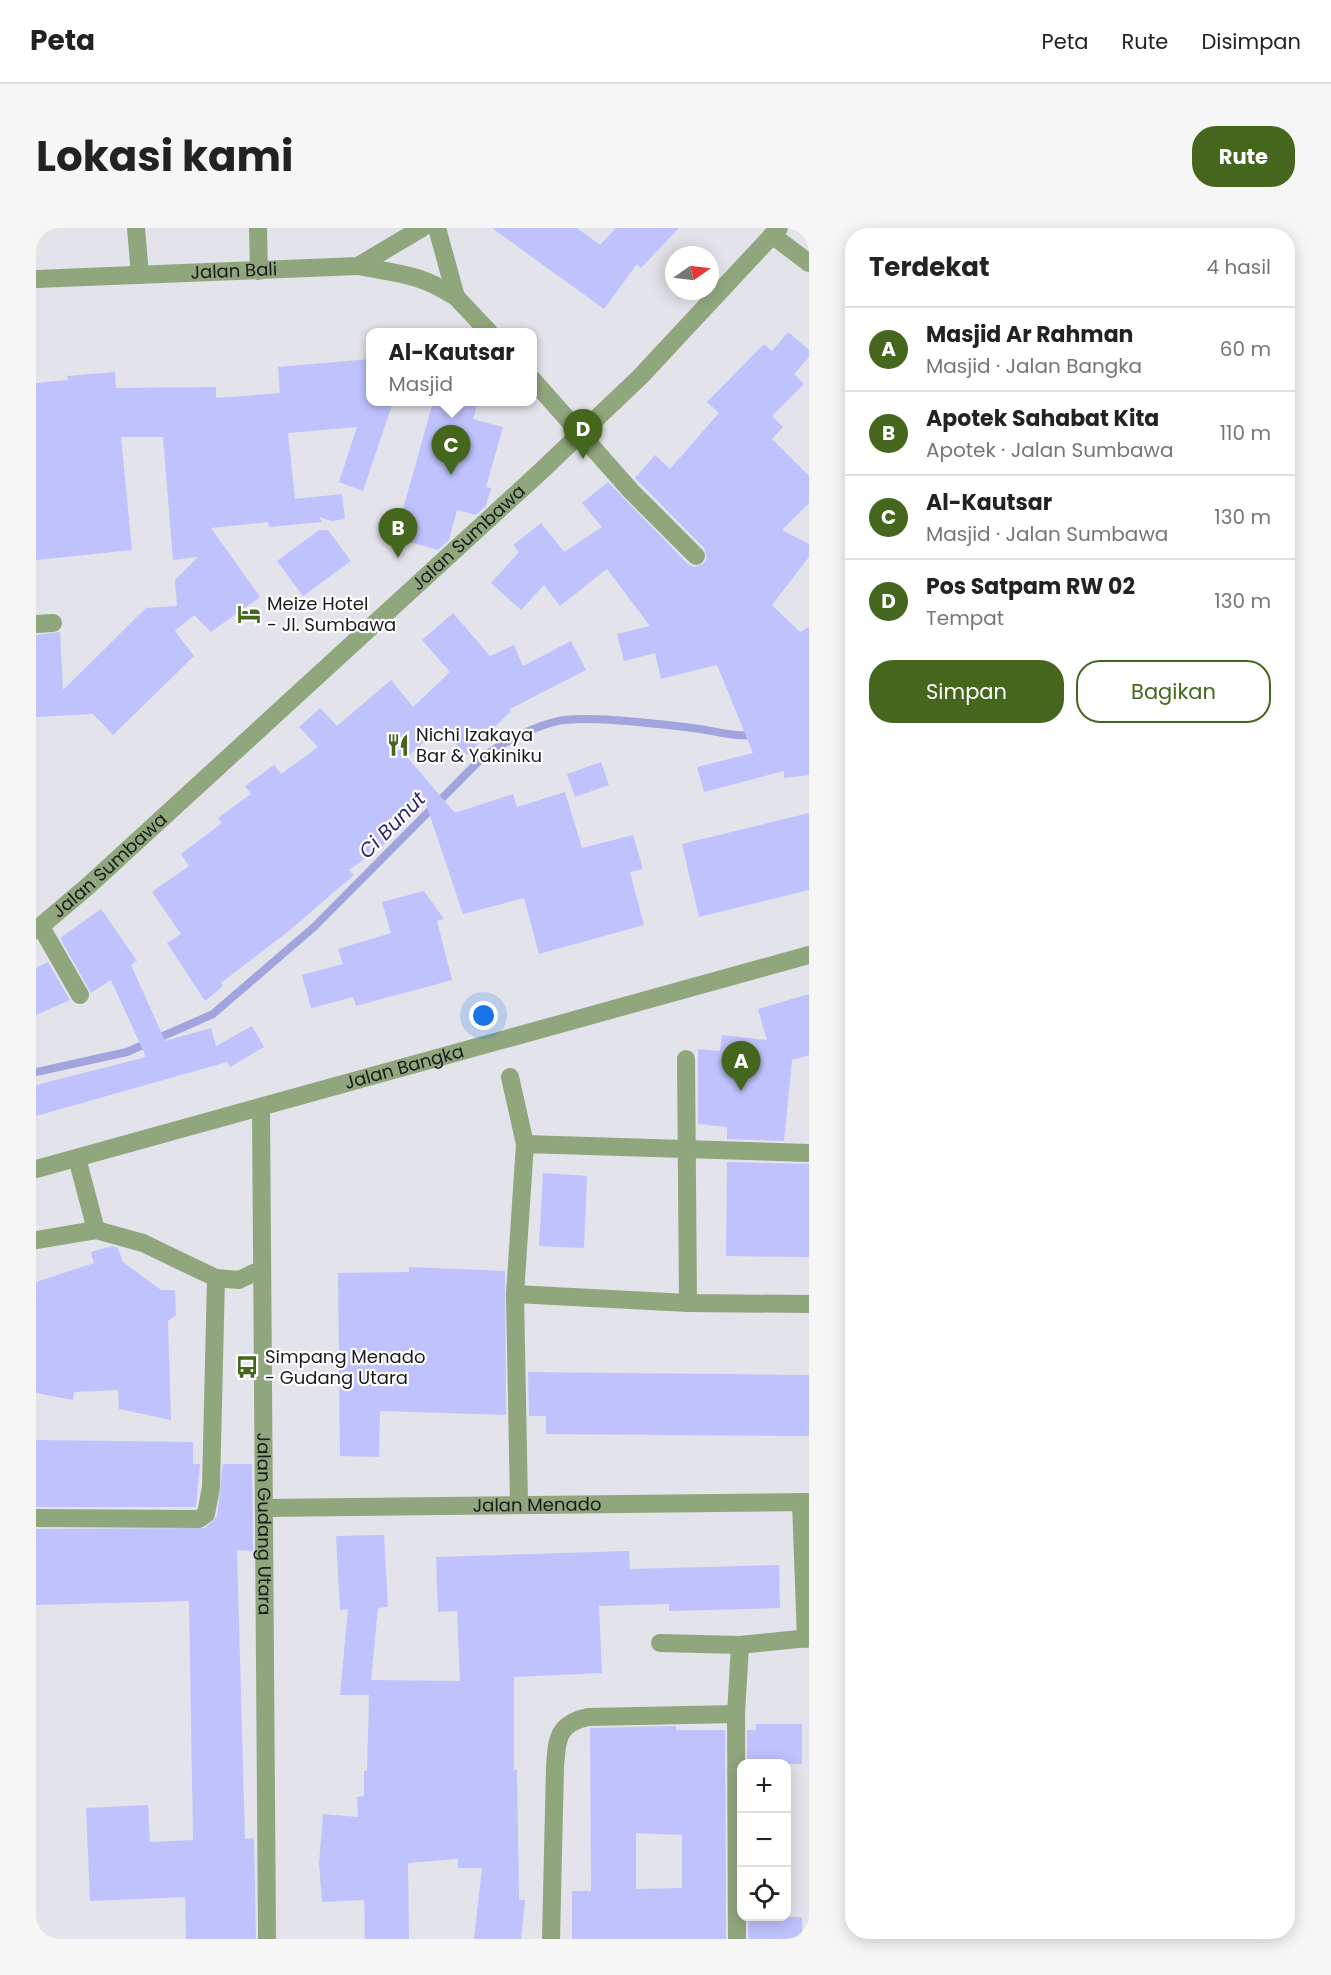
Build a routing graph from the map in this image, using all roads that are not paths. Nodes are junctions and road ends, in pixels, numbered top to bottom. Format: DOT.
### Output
graph roads {
  1 [pos="136,228"];
  2 [pos="258,228"];
  3 [pos="422,228"];
  4 [pos="437,228"];
  5 [pos="775,232"];
  6 [pos="809,263"];
  7 [pos="358,266"];
  8 [pos="259,272"];
  9 [pos="140,275"];
  10 [pos="36,279"];
  11 [pos="456,297"];
  12 [pos="484,328"];
  13 [pos="537,384"];
  14 [pos="581,432"];
  15 [pos="696,556"];
  16 [pos="38,929"];
  17 [pos="809,955"];
  18 [pos="80,995"];
  19 [pos="686,1059"];
  20 [pos="510,1077"];
  21 [pos="261,1108"];
  22 [pos="525,1144"];
  23 [pos="685,1149"];
  24 [pos="809,1152"];
  25 [pos="77,1158"];
  26 [pos="36,1169"];
  27 [pos="96,1230"];
  28 [pos="36,1240"];
  29 [pos="262,1269"];
  30 [pos="216,1278"];
  31 [pos="514,1294"];
  32 [pos="688,1303"];
  33 [pos="809,1304"];
  34 [pos="805,1502"];
  35 [pos="519,1505"];
  36 [pos="264,1508"];
  37 [pos="36,1518"];
  38 [pos="808,1639"];
  39 [pos="660,1643"];
  40 [pos="740,1645"];
  41 [pos="736,1714"];
  42 [pos="267,1939"];
  43 [pos="551,1939"];
  44 [pos="737,1939"];
  1 -- 9 [label="street"];
  2 -- 8 [label="street"];
  3 -- 7 [label="street, Jalan Bali"];
  4 -- 11 [label="street"];
  5 -- 6 [label="street"];
  5 -- 14 [label="street, Jalan Sumbawa"];
  7 -- 8 [label="street, Jalan Bali"];
  7 -- 11 [label="street"];
  8 -- 9 [label="street, Jalan Bali"];
  9 -- 10 [label="street, Jalan Bali"];
  11 -- 12 [label="street"];
  13 -- 14 [label="street"];
  14 -- 15 [label="street"];
  14 -- 16 [label="street, Jalan Sumbawa"];
  16 -- 18 [label="street"];
  17 -- 21 [label="street, Jalan Bangka"];
  19 -- 23 [label="street"];
  20 -- 22 [label="street"];
  21 -- 25 [label="street, Jalan Bangka"];
  21 -- 29 [label="street, Jalan Gudang Utara"];
  22 -- 23 [label="street"];
  22 -- 31 [label="street"];
  23 -- 24 [label="street"];
  23 -- 32 [label="street"];
  25 -- 26 [label="street, Jalan Bangka"];
  25 -- 27 [label="street"];
  27 -- 28 [label="street"];
  27 -- 30 [label="street"];
  29 -- 30 [label="street"];
  29 -- 36 [label="street, Jalan Gudang Utara"];
  30 -- 37 [label="street"];
  31 -- 32 [label="street"];
  31 -- 35 [label="street"];
  32 -- 33 [label="street"];
  34 -- 35 [label="street, Jalan Menado"];
  34 -- 38 [label="street"];
  35 -- 36 [label="street, Jalan Menado"];
  36 -- 42 [label="street, Jalan Gudang Utara"];
  38 -- 40 [label="street"];
  39 -- 40 [label="street"];
  40 -- 41 [label="street"];
  41 -- 43 [label="street"];
  41 -- 44 [label="street"];
}
